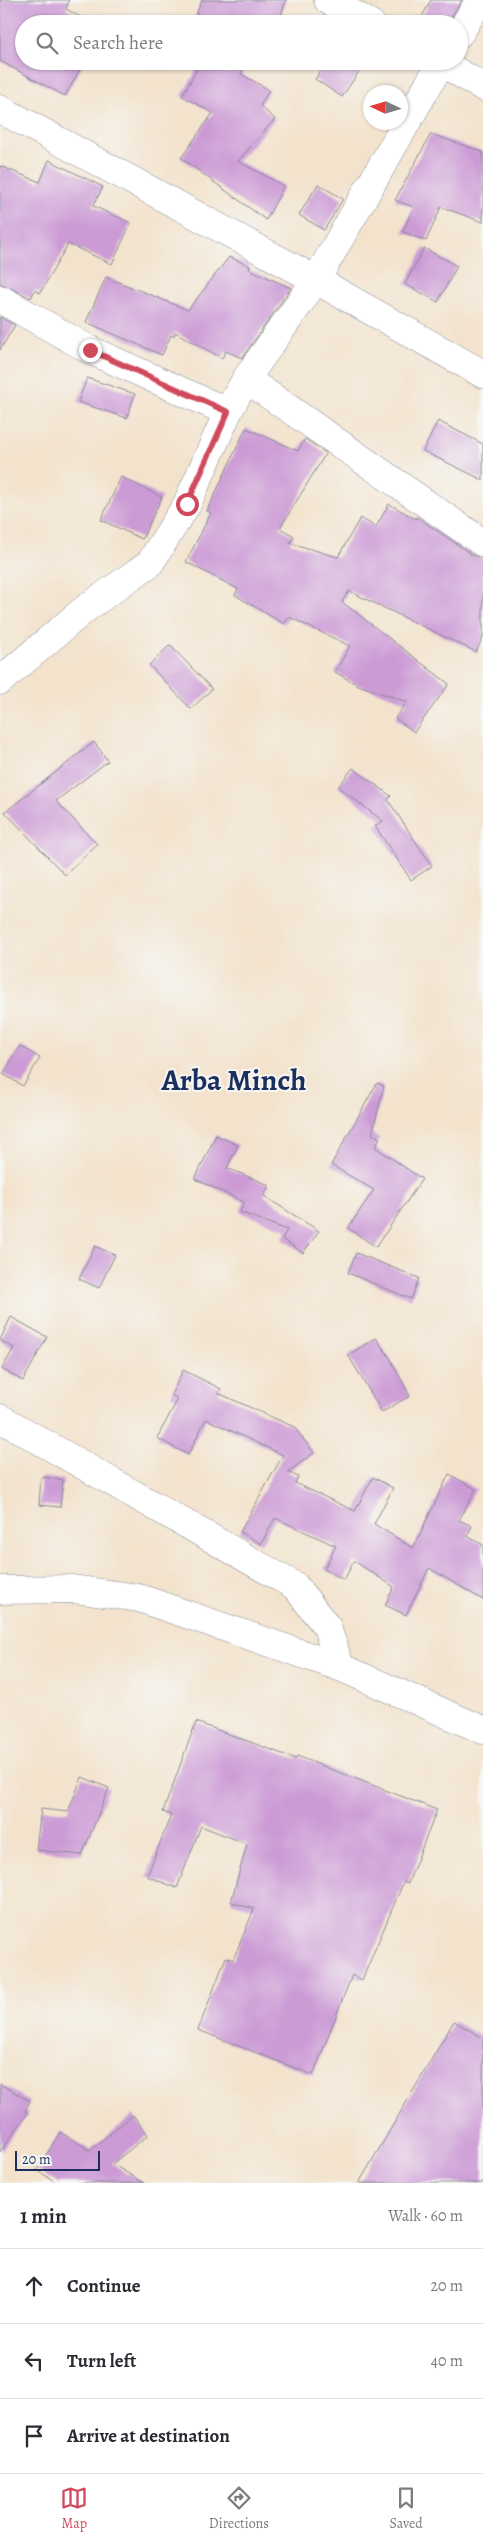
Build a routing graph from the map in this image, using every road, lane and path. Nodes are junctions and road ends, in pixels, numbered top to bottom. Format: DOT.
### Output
graph roads {
  1 [pos="328,0"];
  2 [pos="480,0"];
  3 [pos="355,15"];
  4 [pos="468,19"];
  5 [pos="436,70"];
  6 [pos="454,70"];
  7 [pos="483,87"];
  8 [pos="0,109"];
  9 [pos="316,280"];
  10 [pos="0,298"];
  11 [pos="483,374"];
  12 [pos="246,379"];
  13 [pos="228,412"];
  14 [pos="483,543"];
  15 [pos="0,681"];
  16 [pos="0,1418"];
  17 [pos="0,1590"];
  18 [pos="340,1667"];
  19 [pos="480,1723"];
  1 -- 3 [label="street"];
  2 -- 4 [label="street"];
  5 -- 9 [label="street"];
  6 -- 7 [label="street"];
  8 -- 9 [label="street"];
  9 -- 11 [label="street"];
  9 -- 12 [label="street"];
  10 -- 13 [label="street"];
  12 -- 13 [label="street"];
  12 -- 14 [label="street"];
  13 -- 15 [label="street"];
  16 -- 18 [label="street"];
  17 -- 18 [label="street"];
  18 -- 19 [label="street"];
}
